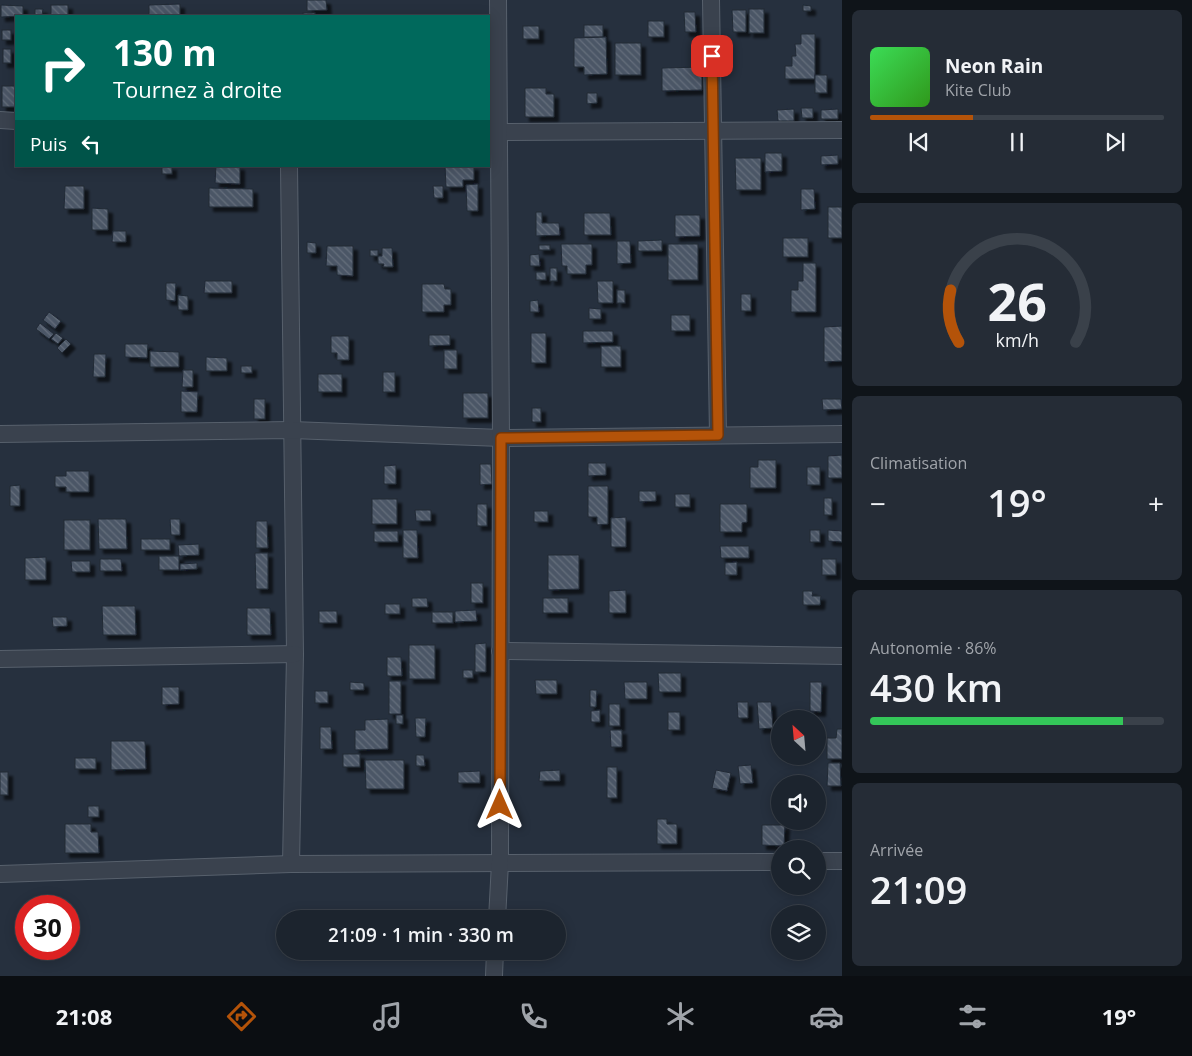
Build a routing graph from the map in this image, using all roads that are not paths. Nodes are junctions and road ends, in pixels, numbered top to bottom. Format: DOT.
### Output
graph roads {
  1 [pos="498,0"];
  2 [pos="711,0"];
  3 [pos="0,120"];
  4 [pos="15,121"];
  5 [pos="842,130"];
  6 [pos="713,131"];
  7 [pos="494,132"];
  8 [pos="289,167"];
  9 [pos="292,430"];
  10 [pos="0,434"];
  11 [pos="842,434"];
  12 [pos="718,435"];
  13 [pos="501,438"];
  14 [pos="500,652"];
  15 [pos="295,654"];
  16 [pos="842,656"];
  17 [pos="0,659"];
  18 [pos="826,861"];
  19 [pos="842,861"];
  20 [pos="500,862"];
  21 [pos="771,862"];
  22 [pos="291,864"];
  23 [pos="0,874"];
  24 [pos="497,910"];
  25 [pos="495,960"];
  26 [pos="494,976"];
  1 -- 7 [label="street"];
  2 -- 6 [label="street"];
  3 -- 4 [label="street"];
  5 -- 6 [label="street"];
  6 -- 7 [label="street"];
  6 -- 12 [label="street"];
  7 -- 13 [label="street"];
  8 -- 9 [label="street"];
  9 -- 10 [label="street"];
  9 -- 13 [label="street"];
  9 -- 15 [label="street"];
  11 -- 12 [label="street"];
  12 -- 13 [label="street"];
  13 -- 14 [label="street"];
  14 -- 16 [label="street"];
  14 -- 20 [label="street"];
  15 -- 17 [label="street"];
  15 -- 22 [label="street"];
  18 -- 19 [label="street"];
  20 -- 21 [label="street"];
  20 -- 22 [label="street"];
  20 -- 24 [label="street"];
  22 -- 23 [label="street"];
  25 -- 26 [label="street"];
}
